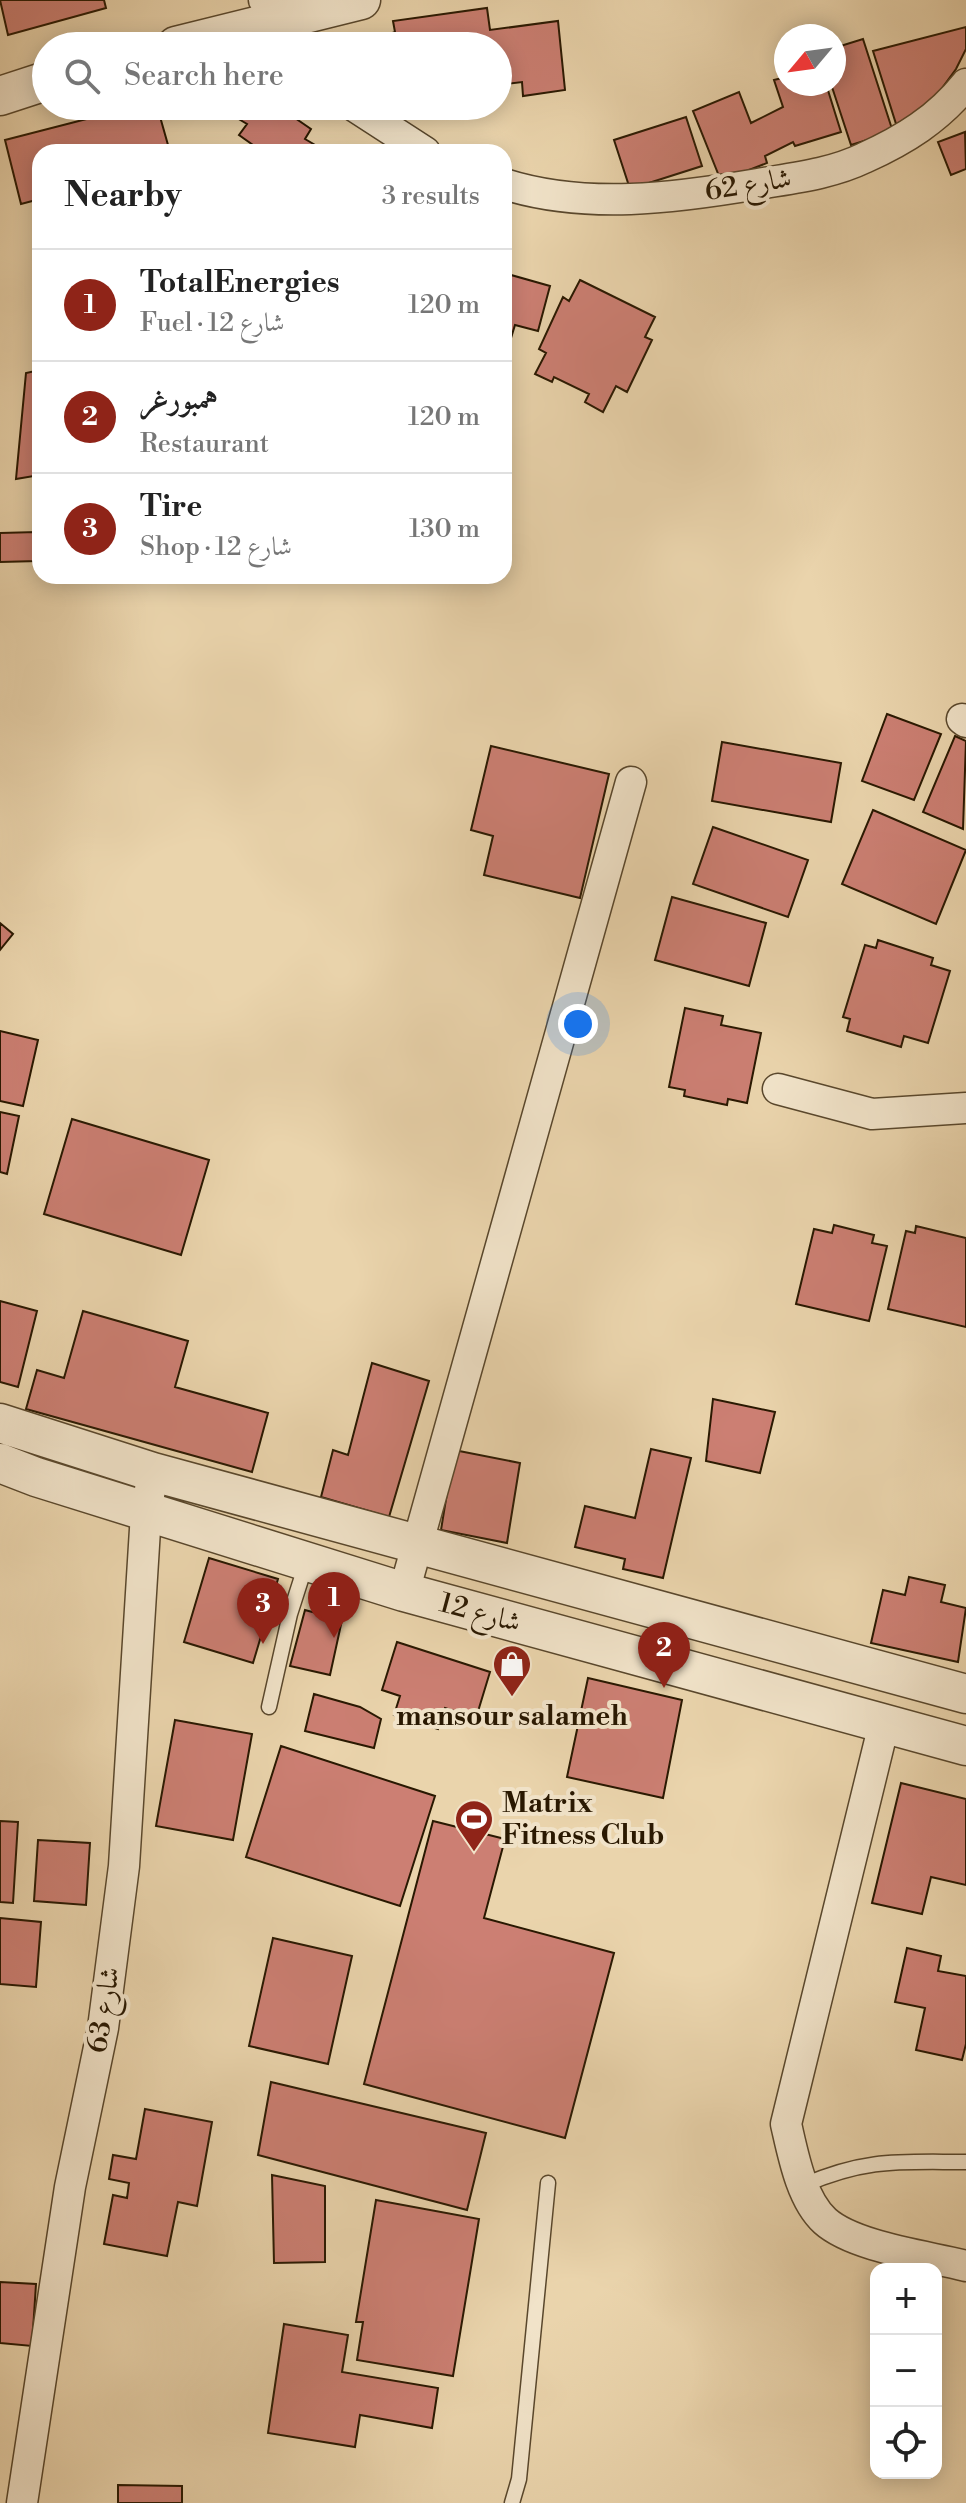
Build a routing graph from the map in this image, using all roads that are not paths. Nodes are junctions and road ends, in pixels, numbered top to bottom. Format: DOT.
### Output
graph roads {
  1 [pos="361,0"];
  2 [pos="278,22"];
  3 [pos="236,32"];
  4 [pos="966,84"];
  5 [pos="32,86"];
  6 [pos="0,96"];
  7 [pos="376,120"];
  8 [pos="413,144"];
  9 [pos="512,186"];
  10 [pos="631,782"];
  11 [pos="778,1089"];
  12 [pos="966,1108"];
  13 [pos="0,1423"];
  14 [pos="0,1463"];
  15 [pos="153,1472"];
  16 [pos="146,1513"];
  17 [pos="418,1545"];
  18 [pos="307,1562"];
  19 [pos="404,1592"];
  20 [pos="966,1694"];
  21 [pos="269,1707"];
  22 [pos="884,1724"];
  23 [pos="966,1746"];
  24 [pos="966,2162"];
  25 [pos="548,2183"];
  26 [pos="804,2185"];
  27 [pos="966,2266"];
  28 [pos="22,2503"];
  29 [pos="512,2503"];
  1 -- 2 [label="street"];
  2 -- 3 [label="street"];
  4 -- 9 [label="street, شارع 62"];
  5 -- 6 [label="street"];
  7 -- 8 [label="street"];
  10 -- 17 [label="street"];
  11 -- 12 [label="street"];
  13 -- 15 [label="street, شارع 12"];
  14 -- 16 [label="street, شارع 12"];
  15 -- 16 [label="street, شارع 63"];
  15 -- 17 [label="street, شارع 12"];
  16 -- 18 [label="street, شارع 12"];
  16 -- 28 [label="street, شارع 63"];
  17 -- 19 [label="street"];
  17 -- 20 [label="street, شارع 12"];
  18 -- 19 [label="street, شارع 12"];
  18 -- 21 [label="lane"];
  19 -- 22 [label="street, شارع 12"];
  22 -- 23 [label="street, شارع 12"];
  22 -- 26 [label="street"];
  24 -- 26 [label="lane"];
  25 -- 29 [label="lane"];
  26 -- 27 [label="street"];
}
